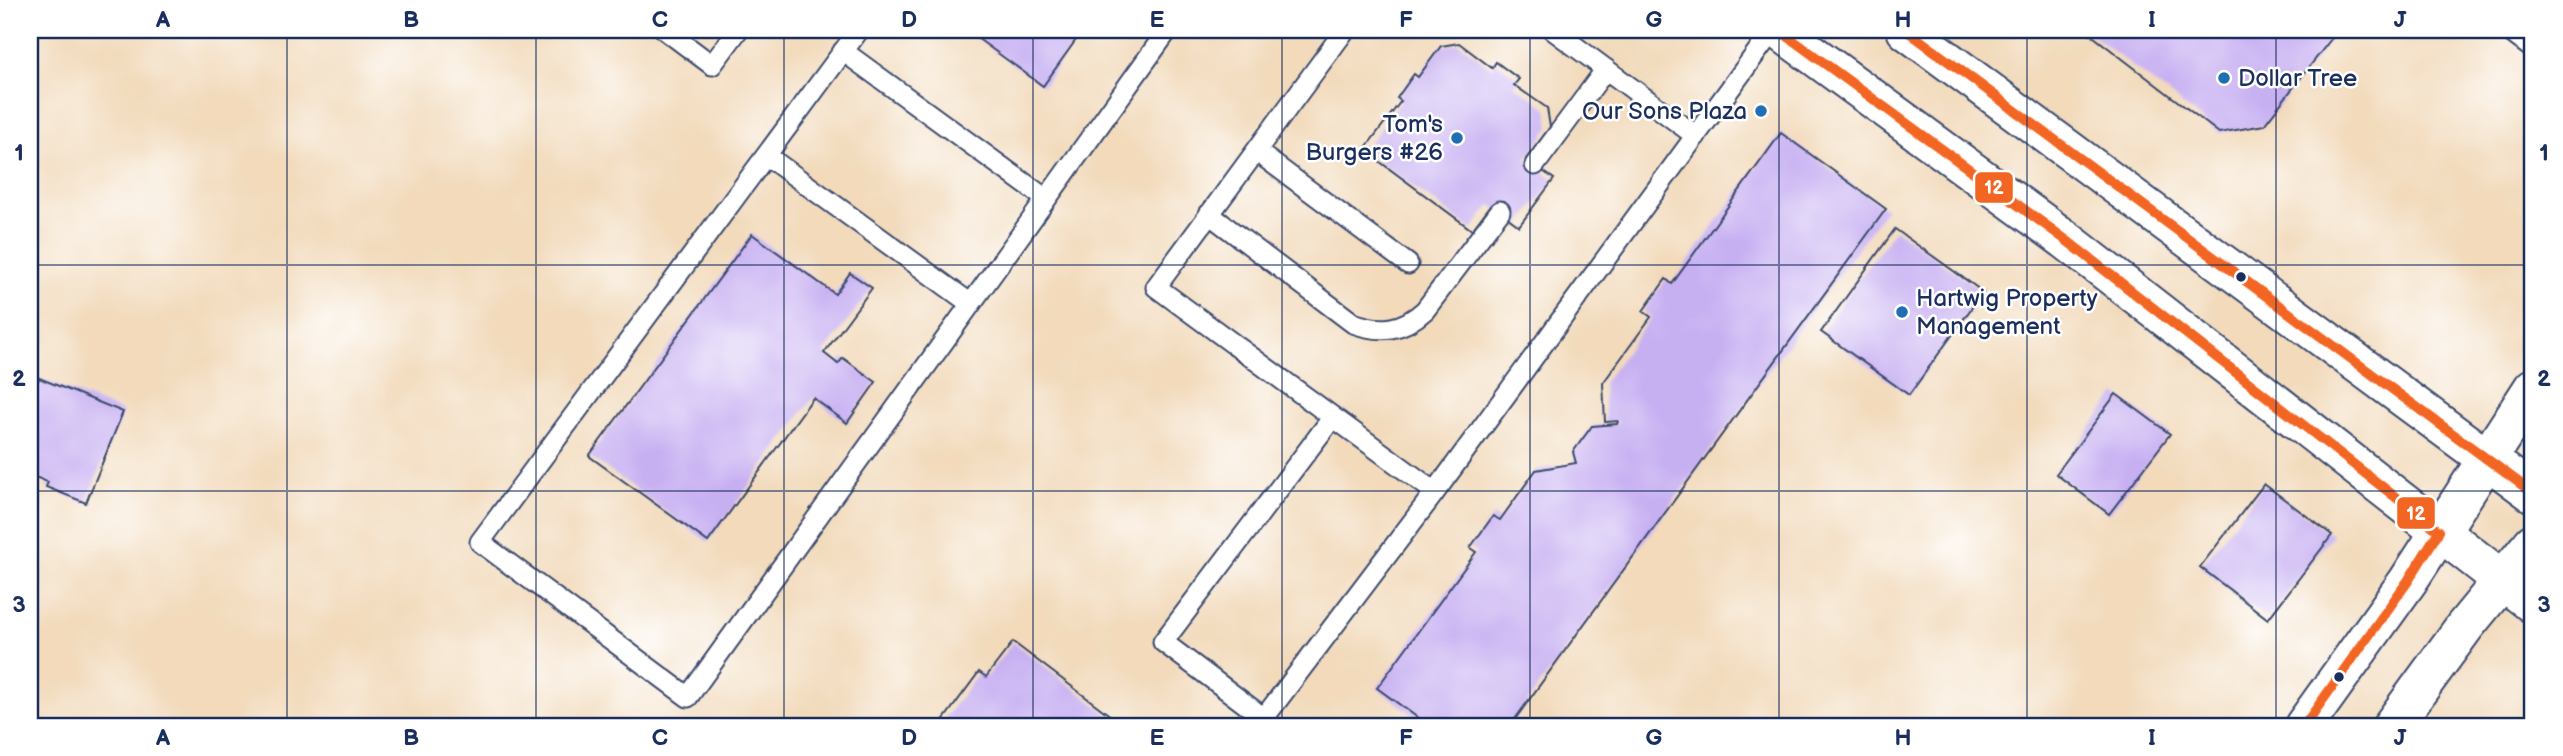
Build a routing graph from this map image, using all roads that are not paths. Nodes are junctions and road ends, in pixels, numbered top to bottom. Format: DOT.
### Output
graph roads {
  1 [pos="665,30"];
  2 [pos="738,30"];
  3 [pos="859,30"];
  4 [pos="1168,30"];
  5 [pos="1345,30"];
  6 [pos="1553,30"];
  7 [pos="1776,30"];
  8 [pos="1906,30"];
  9 [pos="2508,30"];
  10 [pos="2533,49"];
  11 [pos="844,51"];
  12 [pos="1606,69"];
  13 [pos="1696,136"];
  14 [pos="1256,151"];
  15 [pos="767,156"];
  16 [pos="1535,165"];
  17 [pos="1046,199"];
  18 [pos="1500,211"];
  19 [pos="1209,214"];
  20 [pos="1408,264"];
  21 [pos="971,304"];
  22 [pos="2533,388"];
  23 [pos="1332,417"];
  24 [pos="2486,457"];
  25 [pos="1435,492"];
  26 [pos="2533,493"];
  27 [pos="2439,531"];
  28 [pos="2533,543"];
  29 [pos="2503,581"];
  30 [pos="2533,604"];
  31 [pos="2304,726"];
  32 [pos="2392,726"];
  1 -- 2 [label="lane"];
  3 -- 11 [label="lane"];
  4 -- 17 [label="lane"];
  5 -- 14 [label="lane"];
  6 -- 12 [label="lane"];
  7 -- 13 [label="lane"];
  7 -- 27 [label="main road"];
  8 -- 24 [label="main road"];
  9 -- 10 [label="lane"];
  11 -- 15 [label="lane"];
  11 -- 17 [label="lane"];
  12 -- 13 [label="lane"];
  12 -- 16 [label="lane"];
  13 -- 25 [label="lane"];
  14 -- 19 [label="lane"];
  14 -- 20 [label="lane"];
  15 -- 21 [label="lane"];
  15 -- 21 [label="lane"];
  17 -- 21 [label="lane"];
  18 -- 19 [label="lane"];
  19 -- 23 [label="lane"];
  22 -- 24 [label="main road"];
  23 -- 25 [label="lane"];
  23 -- 25 [label="lane"];
  24 -- 26 [label="main road"];
  24 -- 27 [label="main road"];
  27 -- 29 [label="main road"];
  27 -- 31 [label="main road"];
  28 -- 29 [label="main road"];
  29 -- 30 [label="main road"];
  29 -- 32 [label="main road"];
}
